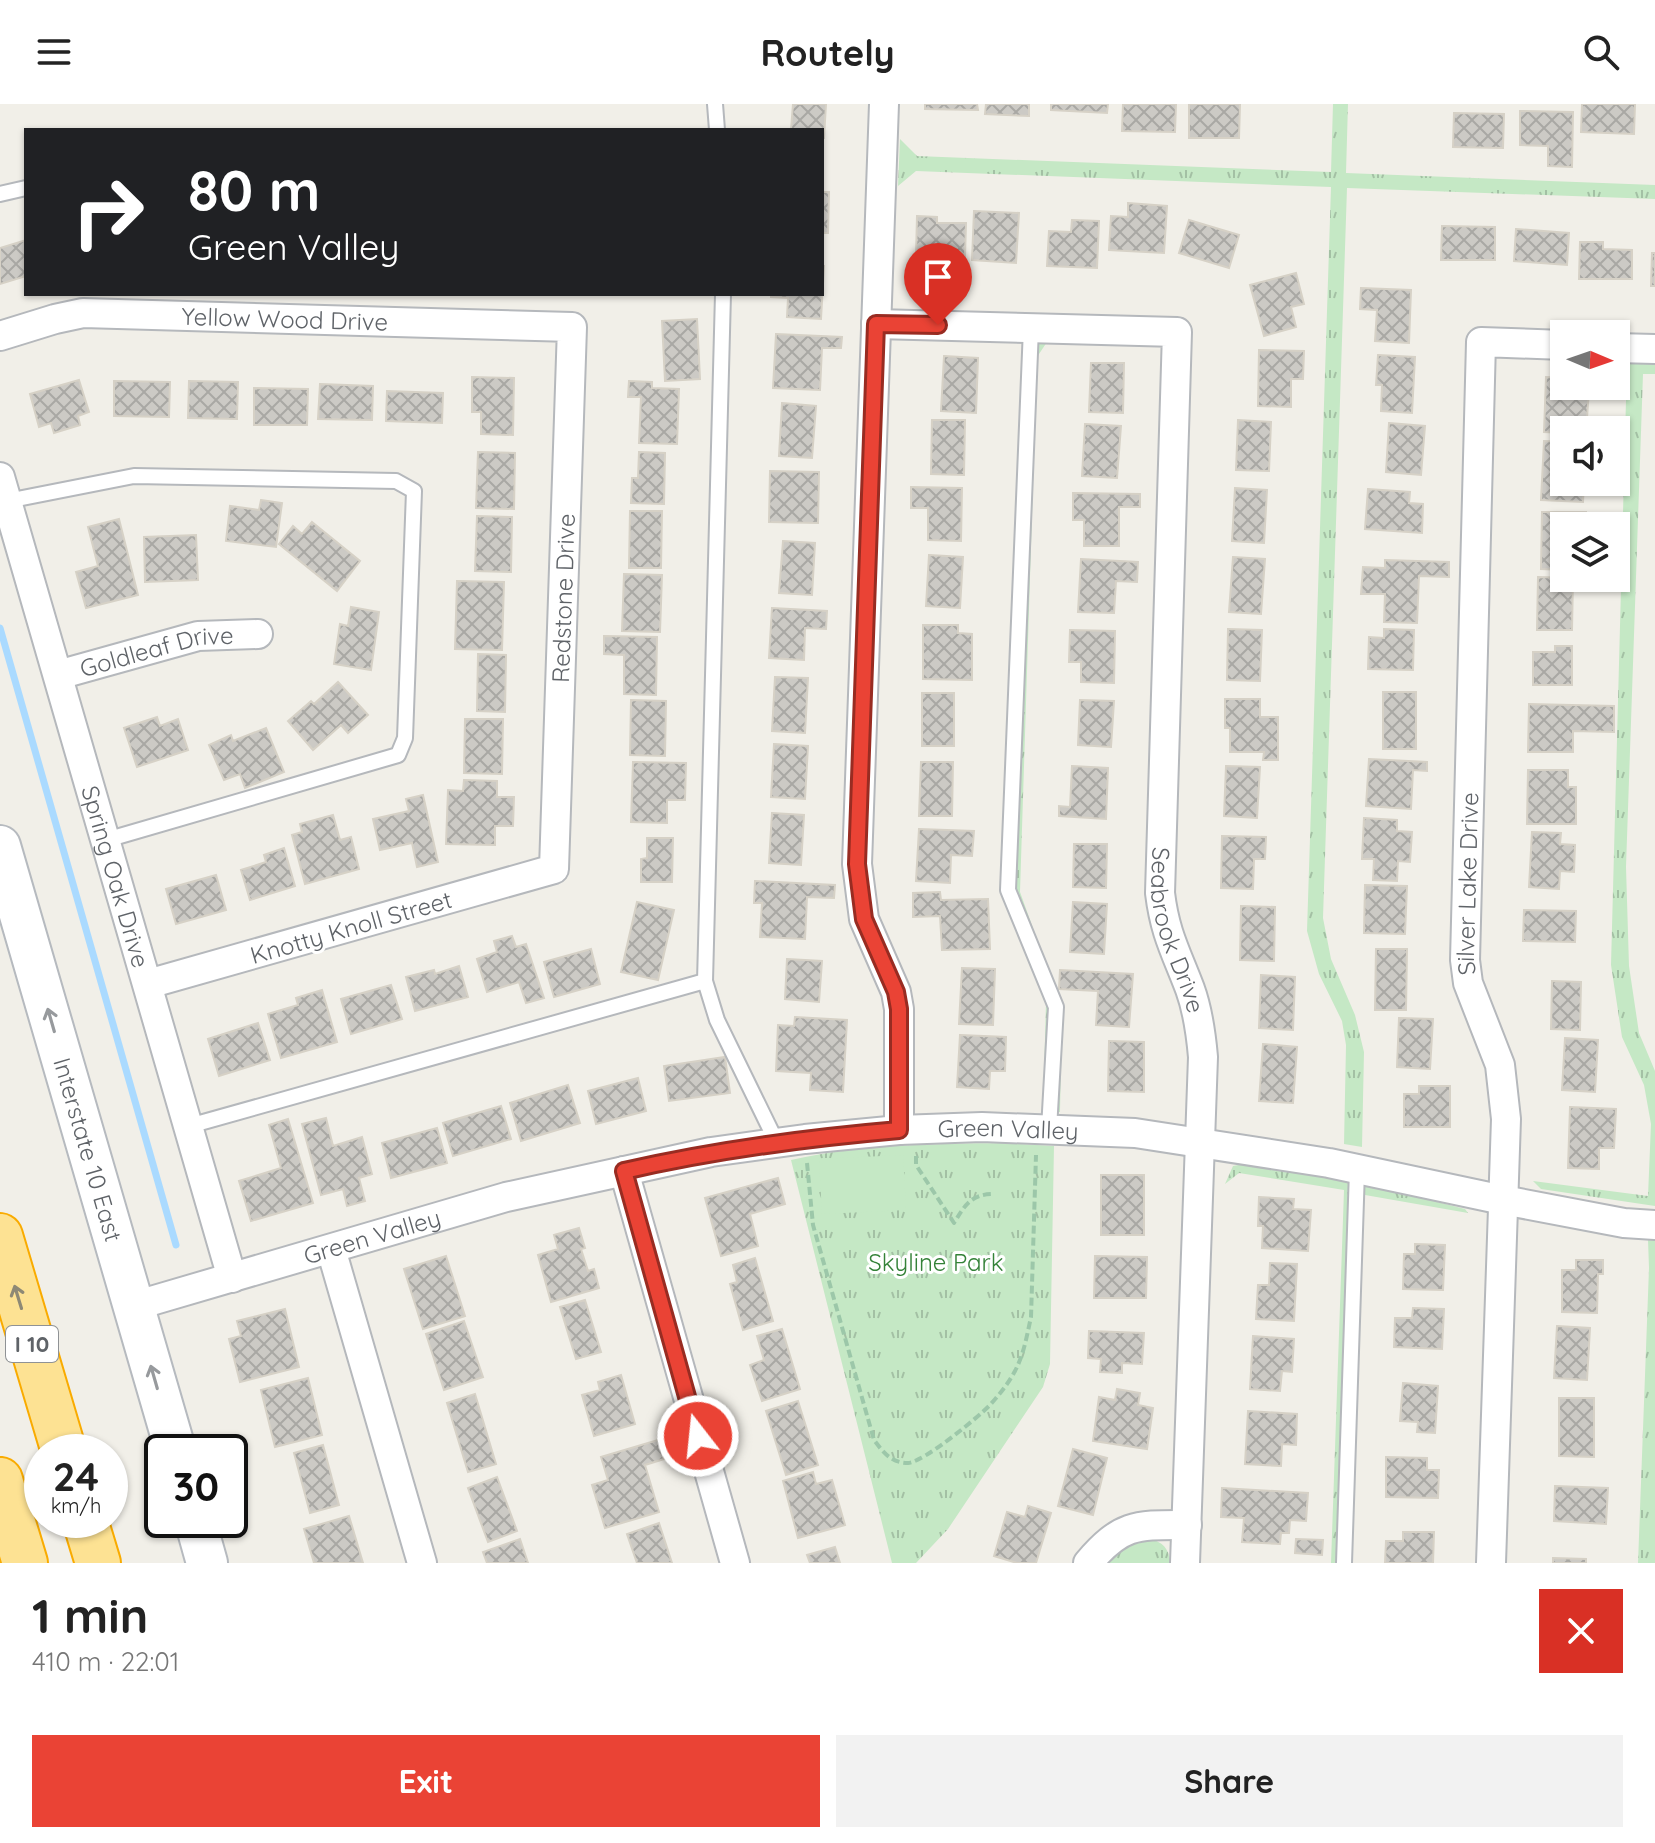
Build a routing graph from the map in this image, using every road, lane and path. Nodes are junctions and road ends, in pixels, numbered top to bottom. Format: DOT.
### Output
graph roads {
  1 [pos="715,104"];
  2 [pos="884,104"];
  3 [pos="717,128"];
  4 [pos="24,188"];
  5 [pos="0,194"];
  6 [pos="723,296"];
  7 [pos="876,324"];
  8 [pos="572,327"];
  9 [pos="1031,328"];
  10 [pos="0,336"];
  11 [pos="1550,344"];
  12 [pos="1630,348"];
  13 [pos="1655,349"];
  14 [pos="4,489"];
  15 [pos="258,634"];
  16 [pos="58,675"];
  17 [pos="106,840"];
  18 [pos="0,846"];
  19 [pos="554,869"];
  20 [pos="705,981"];
  21 [pos="148,984"];
  22 [pos="189,1126"];
  23 [pos="1043,1129"];
  24 [pos="907,1130"];
  25 [pos="805,1139"];
  26 [pos="777,1143"];
  27 [pos="1201,1144"];
  28 [pos="1357,1170"];
  29 [pos="624,1171"];
  30 [pos="994,1194"];
  31 [pos="1503,1200"];
  32 [pos="1655,1225"];
  33 [pos="0,1236"];
  34 [pos="331,1249"];
  35 [pos="232,1278"];
  36 [pos="134,1306"];
  37 [pos="59,1434"];
  38 [pos="171,1434"];
  39 [pos="0,1480"];
  40 [pos="1187,1525"];
  41 [pos="90,1538"];
  42 [pos="200,1538"];
  43 [pos="25,1563"];
  44 [pos="98,1563"];
  45 [pos="207,1563"];
  46 [pos="422,1563"];
  47 [pos="735,1563"];
  48 [pos="1088,1563"];
  49 [pos="1185,1563"];
  50 [pos="1344,1563"];
  51 [pos="1491,1563"];
  1 -- 3 [label="lane"];
  2 -- 7 [label="street"];
  4 -- 5 [label="lane"];
  6 -- 20 [label="lane"];
  7 -- 9 [label="street"];
  7 -- 24 [label="street"];
  8 -- 10 [label="street, Yellow Wood Drive"];
  8 -- 19 [label="street, Redstone Drive"];
  9 -- 23 [label="lane"];
  9 -- 27 [label="street, Seabrook Drive"];
  11 -- 31 [label="street, Silver Lake Drive"];
  12 -- 13 [label="street"];
  14 -- 16 [label="street, Spring Oak Drive"];
  14 -- 17 [label="lane"];
  15 -- 16 [label="street, Goldleaf Drive"];
  16 -- 17 [label="street, Spring Oak Drive"];
  17 -- 21 [label="street, Spring Oak Drive"];
  36 -- 18 [label="main road, Interstate 10 East, one-way"];
  19 -- 21 [label="street, Knotty Knoll Street"];
  20 -- 22 [label="lane"];
  20 -- 26 [label="lane"];
  21 -- 22 [label="street, Spring Oak Drive"];
  22 -- 35 [label="street, Spring Oak Drive"];
  23 -- 24 [label="street, Green Valley"];
  23 -- 25 [label="path"];
  23 -- 27 [label="street, Green Valley"];
  24 -- 25 [label="street, Green Valley"];
  24 -- 30 [label="path"];
  25 -- 26 [label="street, Green Valley"];
  26 -- 29 [label="street, Green Valley"];
  27 -- 28 [label="street, Green Valley"];
  27 -- 40 [label="street, Seabrook Drive"];
  28 -- 31 [label="street, Green Valley"];
  28 -- 50 [label="lane"];
  29 -- 34 [label="street, Green Valley"];
  29 -- 47 [label="street"];
  31 -- 32 [label="street, Green Valley"];
  31 -- 51 [label="street, Silver Lake Drive"];
  37 -- 33 [label="highway, I 10, one-way"];
  34 -- 35 [label="street, Green Valley"];
  34 -- 46 [label="street"];
  35 -- 36 [label="street, Green Valley"];
  38 -- 36 [label="main road, Interstate 10 East, one-way"];
  39 -- 43 [label="highway"];
  40 -- 48 [label="street"];
  40 -- 49 [label="street, Seabrook Drive"];
  41 -- 44 [label="highway"];
  42 -- 45 [label="main road"];
}
